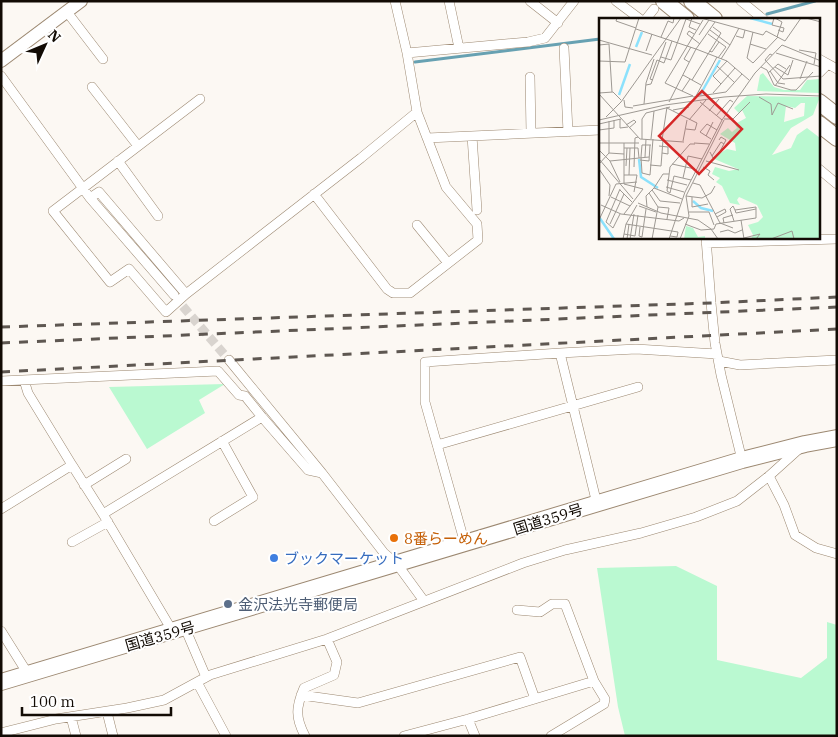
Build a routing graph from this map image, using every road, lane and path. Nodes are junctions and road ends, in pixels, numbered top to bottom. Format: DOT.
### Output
graph roads {
  1 [pos="81,1"];
  2 [pos="395,1"];
  3 [pos="449,1"];
  4 [pos="530,1"];
  5 [pos="574,1"];
  6 [pos="616,1"];
  7 [pos="692,1"];
  8 [pos="741,1"];
  9 [pos="659,5"];
  10 [pos="67,12"];
  11 [pos="639,18"];
  12 [pos="647,18"];
  13 [pos="684,18"];
  14 [pos="713,18"];
  15 [pos="762,18"];
  16 [pos="558,23"];
  17 [pos="459,48"];
  18 [pos="564,48"];
  19 [pos="406,53"];
  20 [pos="103,59"];
  21 [pos="820,60"];
  22 [pos="1,61"];
  23 [pos="828,64"];
  24 [pos="837,69"];
  25 [pos="820,72"];
  26 [pos="530,77"];
  27 [pos="2,79"];
  28 [pos="92,87"];
  29 [pos="200,99"];
  30 [pos="820,103"];
  31 [pos="417,112"];
  32 [pos="837,116"];
  33 [pos="820,125"];
  34 [pos="599,130"];
  35 [pos="568,132"];
  36 [pos="531,133"];
  37 [pos="472,136"];
  38 [pos="427,138"];
  39 [pos="837,138"];
  40 [pos="138,146"];
  41 [pos="118,161"];
  42 [pos="820,170"];
  43 [pos="837,184"];
  44 [pos="82,188"];
  45 [pos="314,194"];
  46 [pos="90,198"];
  47 [pos="477,210"];
  48 [pos="158,216"];
  49 [pos="417,225"];
  50 [pos="802,239"];
  51 [pos="837,239"];
  52 [pos="706,240"];
  53 [pos="448,264"];
  54 [pos="186,294"];
  55 [pos="174,296"];
  56 [pos="560,353"];
  57 [pos="718,358"];
  58 [pos="230,360"];
  59 [pos="837,360"];
  60 [pos="24,380"];
  61 [pos="1,381"];
  62 [pos="638,387"];
  63 [pos="574,405"];
  64 [pos="262,417"];
  65 [pos="837,438"];
  66 [pos="222,441"];
  67 [pos="805,444"];
  68 [pos="437,445"];
  69 [pos="126,459"];
  70 [pos="742,460"];
  71 [pos="72,465"];
  72 [pos="322,473"];
  73 [pos="769,476"];
  74 [pos="84,485"];
  75 [pos="597,504"];
  76 [pos="1,509"];
  77 [pos="105,518"];
  78 [pos="214,521"];
  79 [pos="72,542"];
  80 [pos="464,544"];
  81 [pos="837,554"];
  82 [pos="396,564"];
  83 [pos="424,601"];
  84 [pos="517,610"];
  85 [pos="179,630"];
  86 [pos="1,631"];
  87 [pos="327,639"];
  88 [pos="28,674"];
  89 [pos="206,677"];
  90 [pos="594,681"];
  91 [pos="1,682"];
  92 [pos="197,682"];
  93 [pos="301,694"];
  94 [pos="535,699"];
  95 [pos="106,712"];
  96 [pos="71,717"];
  97 [pos="468,719"];
  98 [pos="1,733"];
  99 [pos="76,736"];
  100 [pos="113,736"];
  101 [pos="226,736"];
  102 [pos="304,736"];
  103 [pos="404,736"];
  104 [pos="475,736"];
  105 [pos="551,736"];
  1 -- 10 [label="street"];
  2 -- 19 [label="street"];
  3 -- 17 [label="street"];
  4 -- 16 [label="street"];
  5 -- 16 [label="street"];
  6 -- 11 [label="street"];
  7 -- 14 [label="highway"];
  8 -- 15 [label="street"];
  9 -- 12 [label="street"];
  9 -- 13 [label="highway"];
  10 -- 20 [label="street"];
  10 -- 22 [label="street"];
  16 -- 17 [label="street"];
  17 -- 19 [label="street"];
  18 -- 35 [label="street"];
  19 -- 31 [label="street"];
  21 -- 23 [label="street"];
  23 -- 24 [label="street"];
  23 -- 25 [label="street"];
  26 -- 36 [label="street"];
  27 -- 44 [label="street"];
  28 -- 40 [label="street"];
  29 -- 40 [label="street"];
  30 -- 32 [label="highway"];
  31 -- 38 [label="street"];
  31 -- 45 [label="street"];
  33 -- 39 [label="highway"];
  34 -- 35 [label="street"];
  35 -- 36 [label="street"];
  36 -- 37 [label="street"];
  37 -- 38 [label="street"];
  37 -- 47 [label="street"];
  38 -- 53 [label="street"];
  40 -- 41 [label="street"];
  41 -- 44 [label="street"];
  41 -- 48 [label="street"];
  42 -- 43 [label="street"];
  44 -- 46 [label="street"];
  44 -- 54 [label="street"];
  45 -- 53 [label="street"];
  45 -- 54 [label="street"];
  46 -- 54 [label="street"];
  46 -- 55 [label="street"];
  49 -- 53 [label="street"];
  50 -- 51 [label="street"];
  50 -- 52 [label="street"];
  52 -- 57 [label="street"];
  56 -- 57 [label="street"];
  56 -- 63 [label="street"];
  56 -- 68 [label="street"];
  57 -- 59 [label="street"];
  57 -- 70 [label="street"];
  58 -- 72 [label="street"];
  60 -- 61 [label="street"];
  60 -- 64 [label="street"];
  60 -- 71 [label="street"];
  62 -- 63 [label="street"];
  63 -- 68 [label="street"];
  63 -- 75 [label="street"];
  64 -- 66 [label="street"];
  64 -- 72 [label="street"];
  65 -- 67 [label="highway, 国道359号"];
  66 -- 77 [label="street"];
  66 -- 78 [label="street"];
  67 -- 70 [label="highway, 国道359号"];
  67 -- 73 [label="street"];
  68 -- 80 [label="street"];
  69 -- 74 [label="street"];
  70 -- 75 [label="highway, 国道359号"];
  71 -- 74 [label="street"];
  71 -- 76 [label="street"];
  72 -- 82 [label="street"];
  73 -- 81 [label="street"];
  73 -- 83 [label="street"];
  74 -- 77 [label="street"];
  75 -- 80 [label="highway, 国道359号"];
  77 -- 79 [label="street"];
  77 -- 85 [label="street"];
  80 -- 82 [label="highway, 国道359号"];
  82 -- 83 [label="street"];
  82 -- 85 [label="highway, 国道359号"];
  83 -- 87 [label="street"];
  84 -- 90 [label="street"];
  85 -- 88 [label="highway, 国道359号"];
  85 -- 89 [label="street"];
  86 -- 88 [label="street"];
  87 -- 89 [label="street"];
  87 -- 93 [label="street"];
  88 -- 91 [label="highway, 国道359号"];
  89 -- 92 [label="street"];
  90 -- 94 [label="street"];
  90 -- 105 [label="street"];
  92 -- 95 [label="street"];
  92 -- 101 [label="street"];
  93 -- 94 [label="street"];
  93 -- 102 [label="street"];
  94 -- 97 [label="street"];
  95 -- 96 [label="street"];
  95 -- 100 [label="street"];
  96 -- 98 [label="street"];
  96 -- 99 [label="street"];
  97 -- 103 [label="street"];
  97 -- 104 [label="street"];
}
